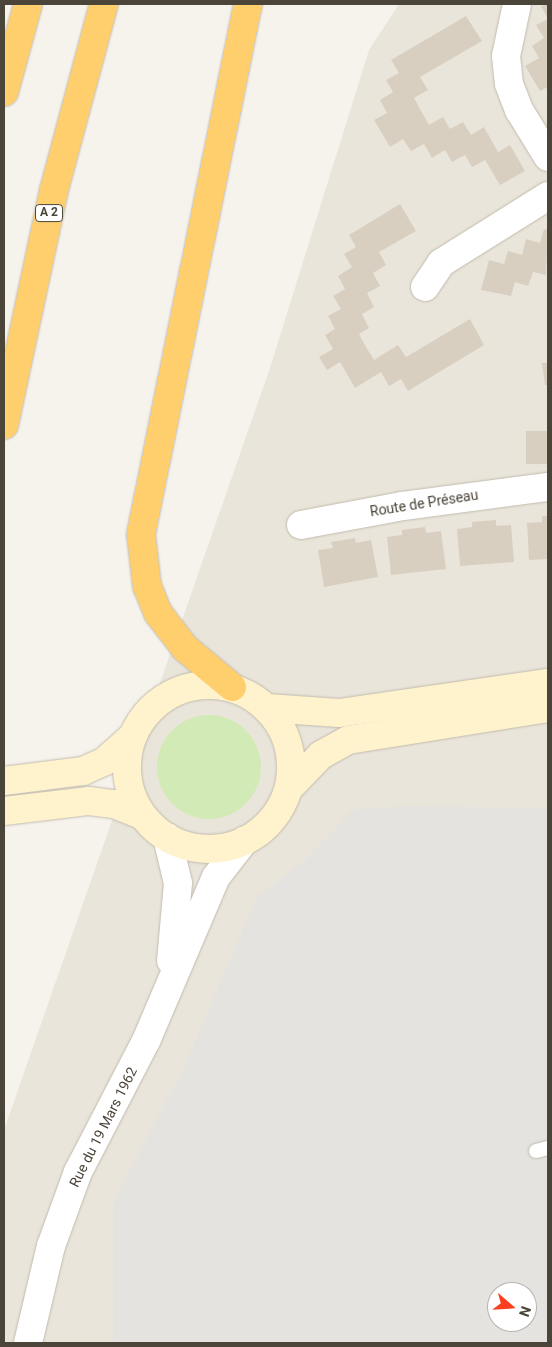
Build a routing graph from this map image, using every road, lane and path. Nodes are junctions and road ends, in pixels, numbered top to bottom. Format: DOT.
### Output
graph roads {
  1 [pos="28,4"];
  2 [pos="104,4"];
  3 [pos="248,4"];
  4 [pos="517,4"];
  5 [pos="4,92"];
  6 [pos="548,157"];
  7 [pos="548,196"];
  8 [pos="426,287"];
  9 [pos="4,425"];
  10 [pos="548,487"];
  11 [pos="301,525"];
  12 [pos="548,683"];
  13 [pos="232,687"];
  14 [pos="267,708"];
  15 [pos="548,708"];
  16 [pos="133,736"];
  17 [pos="4,781"];
  18 [pos="289,788"];
  19 [pos="4,811"];
  20 [pos="144,816"];
  21 [pos="167,837"];
  22 [pos="244,841"];
  23 [pos="163,1001"];
  24 [pos="28,1343"];
  1 -- 5 [label="highway"];
  2 -- 9 [label="highway, A 2"];
  3 -- 13 [label="highway"];
  4 -- 6 [label="street"];
  7 -- 8 [label="street"];
  10 -- 11 [label="street, Route de Préseau"];
  12 -- 14 [label="main road"];
  13 -- 14 [label="main road"];
  13 -- 16 [label="main road"];
  14 -- 18 [label="main road"];
  15 -- 18 [label="main road"];
  16 -- 17 [label="main road"];
  16 -- 20 [label="main road"];
  18 -- 22 [label="main road"];
  19 -- 20 [label="main road"];
  20 -- 21 [label="main road"];
  21 -- 22 [label="main road"];
  21 -- 23 [label="street"];
  22 -- 23 [label="street"];
  23 -- 24 [label="street, Rue du 19 Mars 1962"];
}
